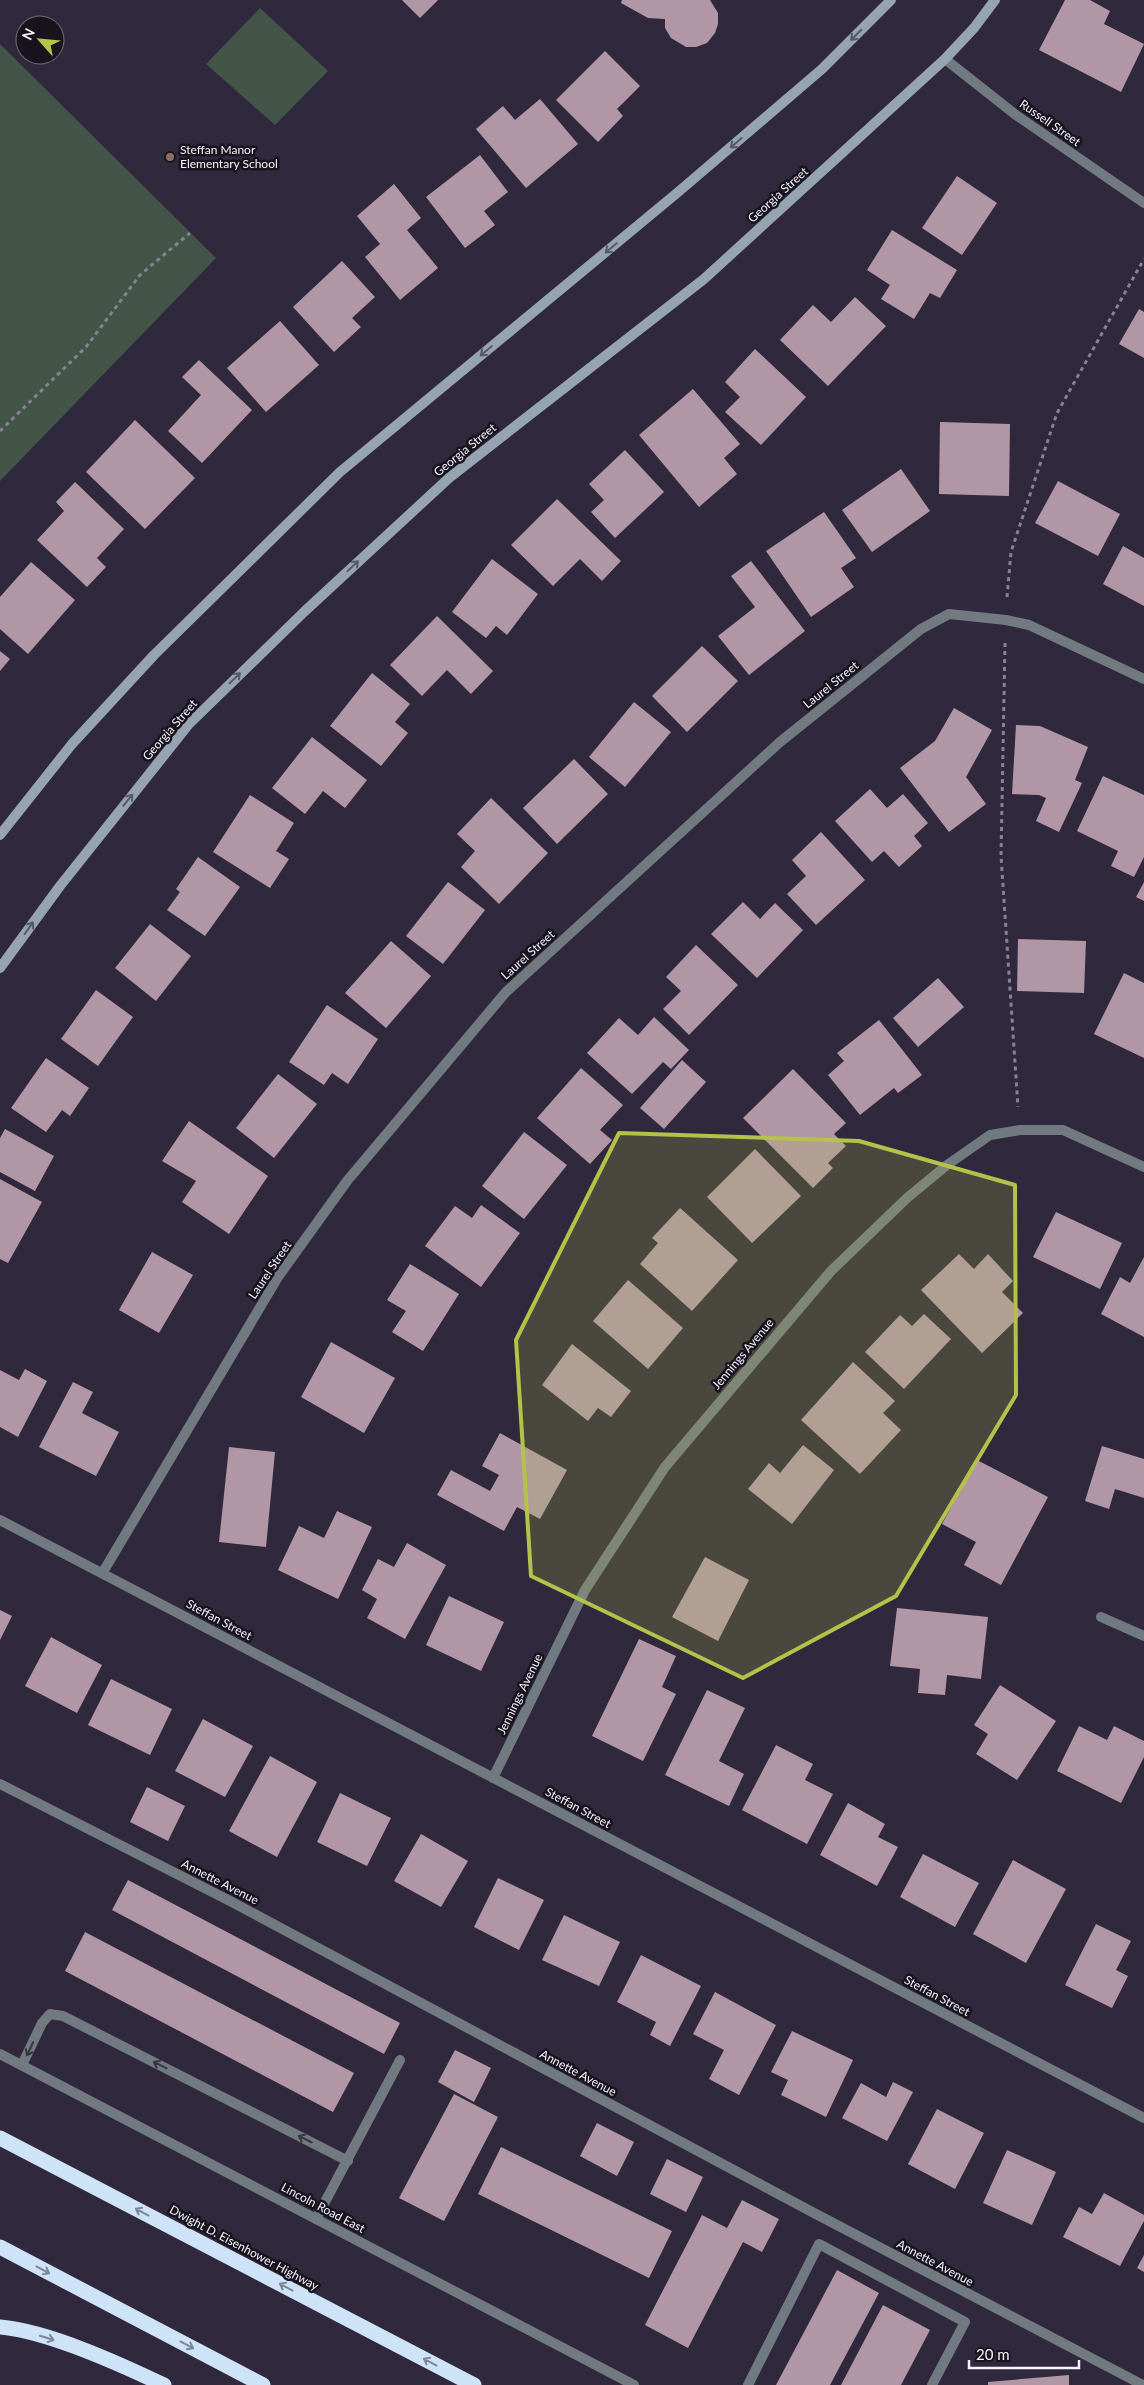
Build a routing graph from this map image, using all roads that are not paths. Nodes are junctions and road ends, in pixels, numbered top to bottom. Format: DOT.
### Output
graph roads {
  1 [pos="891,0"];
  2 [pos="994,0"];
  3 [pos="945,60"];
  4 [pos="1144,203"];
  5 [pos="1144,680"];
  6 [pos="0,835"];
  7 [pos="0,968"];
  8 [pos="1144,1167"];
  9 [pos="0,1520"];
  10 [pos="102,1572"];
  11 [pos="1102,1617"];
  12 [pos="1144,1636"];
  13 [pos="493,1778"];
  14 [pos="0,1784"];
  15 [pos="0,2054"];
  16 [pos="400,2060"];
  17 [pos="22,2065"];
  18 [pos="1144,2118"];
  19 [pos="0,2138"];
  20 [pos="348,2161"];
  21 [pos="316,2219"];
  22 [pos="0,2247"];
  23 [pos="0,2327"];
  24 [pos="164,2385"];
  25 [pos="262,2385"];
  26 [pos="474,2385"];
  27 [pos="634,2385"];
  28 [pos="748,2385"];
  29 [pos="932,2385"];
  30 [pos="1143,2385"];
  1 -- 6 [label="main road, one-way"];
  2 -- 3 [label="main road, Georgia Street"];
  3 -- 4 [label="street, Russell Street"];
  7 -- 3 [label="main road, Georgia Street, one-way"];
  5 -- 10 [label="street, Laurel Street"];
  8 -- 13 [label="street, Jennings Avenue"];
  9 -- 10 [label="street, Steffan Street"];
  10 -- 13 [label="street, Steffan Street"];
  11 -- 12 [label="street"];
  13 -- 18 [label="street, Steffan Street"];
  14 -- 30 [label="street, Annette Avenue"];
  15 -- 17 [label="street, Lincoln Road East"];
  16 -- 20 [label="street"];
  20 -- 17 [label="street, one-way"];
  17 -- 21 [label="street, Lincoln Road East"];
  26 -- 19 [label="highway, Dwight D. Eisenhower Highway, one-way"];
  20 -- 21 [label="street"];
  21 -- 27 [label="street, Lincoln Road East"];
  22 -- 25 [label="highway, one-way"];
  23 -- 24 [label="highway, one-way"];
  28 -- 29 [label="street"];
}
